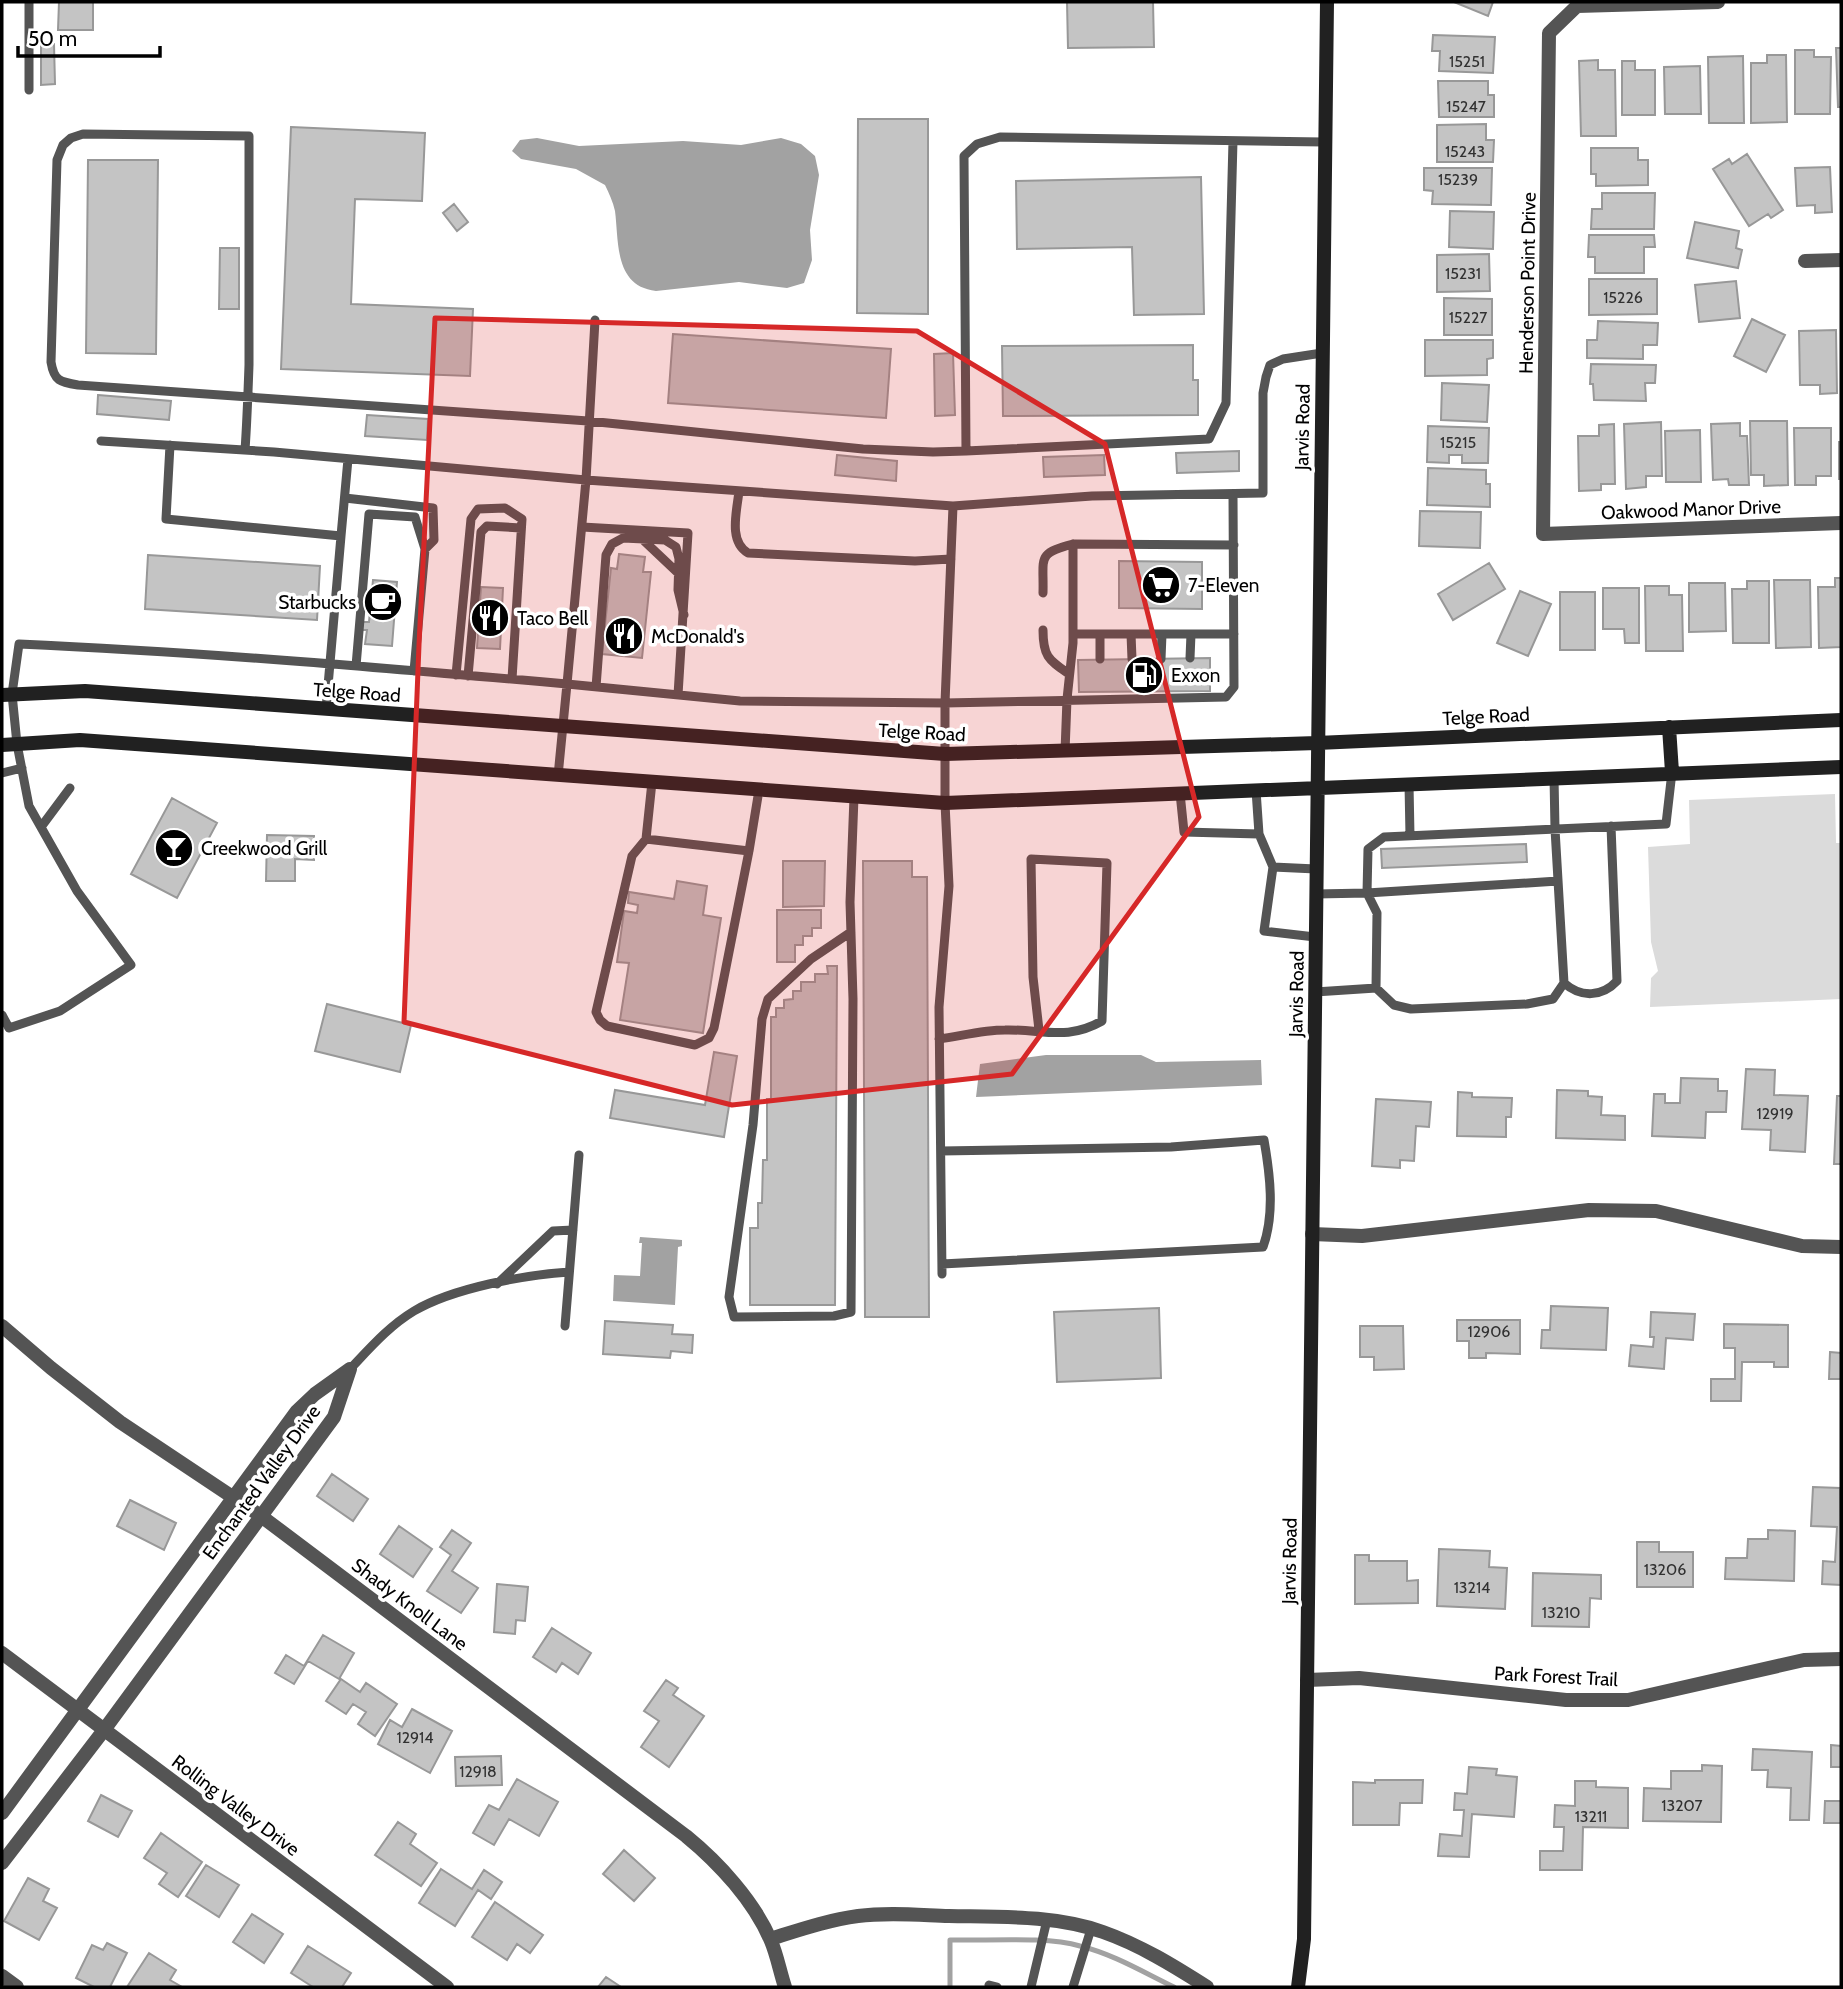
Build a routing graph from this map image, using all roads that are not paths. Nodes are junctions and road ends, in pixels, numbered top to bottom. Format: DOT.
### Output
graph roads {
  1 [pos="29,2"];
  2 [pos="1327,2"];
  3 [pos="1717,2"];
  4 [pos="29,90"];
  5 [pos="1233,141"];
  6 [pos="1324,142"];
  7 [pos="1841,260"];
  8 [pos="1805,261"];
  9 [pos="595,320"];
  10 [pos="1322,354"];
  11 [pos="248,396"];
  12 [pos="588,421"];
  13 [pos="102,441"];
  14 [pos="170,445"];
  15 [pos="245,450"];
  16 [pos="966,451"];
  17 [pos="348,459"];
  18 [pos="586,480"];
  19 [pos="739,491"];
  20 [pos="1233,494"];
  21 [pos="345,499"];
  22 [pos="953,506"];
  23 [pos="1841,523"];
  24 [pos="522,524"];
  25 [pos="582,527"];
  26 [pos="1543,534"];
  27 [pos="341,536"];
  28 [pos="641,538"];
  29 [pos="1073,544"];
  30 [pos="1234,545"];
  31 [pos="425,549"];
  32 [pos="951,559"];
  33 [pos="678,573"];
  34 [pos="1043,593"];
  35 [pos="684,615"];
  36 [pos="1043,630"];
  37 [pos="1073,634"];
  38 [pos="1100,634"];
  39 [pos="1131,634"];
  40 [pos="1162,634"];
  41 [pos="1191,634"];
  42 [pos="1234,634"];
  43 [pos="1190,658"];
  44 [pos="1100,659"];
  45 [pos="1132,659"];
  46 [pos="1161,659"];
  47 [pos="331,664"];
  48 [pos="356,666"];
  49 [pos="414,671"];
  50 [pos="1069,674"];
  51 [pos="456,675"];
  52 [pos="468,676"];
  53 [pos="512,679"];
  54 [pos="567,684"];
  55 [pos="596,687"];
  56 [pos="7,695"];
  57 [pos="678,695"];
  58 [pos="1067,699"];
  59 [pos="945,703"];
  60 [pos="326,709"];
  61 [pos="1841,720"];
  62 [pos="563,727"];
  63 [pos="1669,727"];
  64 [pos="1317,743"];
  65 [pos="17,744"];
  66 [pos="2,745"];
  67 [pos="1065,752"];
  68 [pos="945,754"];
  69 [pos="1841,767"];
  70 [pos="22,768"];
  71 [pos="1672,772"];
  72 [pos="2,773"];
  73 [pos="558,776"];
  74 [pos="1554,777"];
  75 [pos="652,782"];
  76 [pos="1409,784"];
  77 [pos="70,788"];
  78 [pos="1317,788"];
  79 [pos="759,790"];
  80 [pos="1255,790"];
  81 [pos="1180,793"];
  82 [pos="854,797"];
  83 [pos="945,803"];
  84 [pos="41,827"];
  85 [pos="1611,827"];
  86 [pos="1555,829"];
  87 [pos="1259,834"];
  88 [pos="1410,836"];
  89 [pos="646,839"];
  90 [pos="749,851"];
  91 [pos="1273,867"];
  92 [pos="1316,869"];
  93 [pos="1558,881"];
  94 [pos="1367,893"];
  95 [pos="1315,894"];
  96 [pos="851,932"];
  97 [pos="1315,937"];
  98 [pos="1564,983"];
  99 [pos="1376,988"];
  100 [pos="1315,992"];
  101 [pos="2,1015"];
  102 [pos="1039,1030"];
  103 [pos="939,1039"];
  104 [pos="941,1152"];
  105 [pos="579,1155"];
  106 [pos="573,1230"];
  107 [pos="1312,1234"];
  108 [pos="1841,1247"];
  109 [pos="569,1272"];
  110 [pos="497,1284"];
  111 [pos="2,1326"];
  112 [pos="565,1326"];
  113 [pos="351,1369"];
  114 [pos="234,1498"];
  115 [pos="261,1516"];
  116 [pos="2,1653"];
  117 [pos="1841,1659"];
  118 [pos="1307,1680"];
  119 [pos="78,1711"];
  120 [pos="104,1730"];
  121 [pos="2,1813"];
  122 [pos="2,1863"];
  123 [pos="1047,1920"];
  124 [pos="1091,1929"];
  125 [pos="770,1939"];
  126 [pos="2,1976"];
  127 [pos="17,1987"];
  128 [pos="447,1987"];
  129 [pos="785,1987"];
  130 [pos="1031,1987"];
  131 [pos="1073,1987"];
  132 [pos="1207,1987"];
  133 [pos="1298,1987"];
  1 -- 4 [label="lane"];
  2 -- 6 [label="main road, Jarvis Road"];
  3 -- 26 [label="street, Henderson Point Drive"];
  5 -- 6 [label="lane"];
  5 -- 16 [label="lane"];
  5 -- 16 [label="lane"];
  6 -- 10 [label="main road, Jarvis Road"];
  7 -- 8 [label="street"];
  9 -- 12 [label="lane"];
  10 -- 20 [label="lane"];
  10 -- 64 [label="main road, Jarvis Road"];
  11 -- 11 [label="lane"];
  11 -- 12 [label="lane"];
  11 -- 15 [label="lane"];
  12 -- 16 [label="lane"];
  12 -- 18 [label="lane"];
  13 -- 14 [label="lane"];
  14 -- 15 [label="lane"];
  14 -- 27 [label="lane"];
  15 -- 17 [label="lane"];
  17 -- 18 [label="lane"];
  17 -- 21 [label="lane"];
  18 -- 19 [label="lane"];
  18 -- 25 [label="lane"];
  19 -- 22 [label="lane"];
  19 -- 32 [label="lane"];
  20 -- 22 [label="lane"];
  20 -- 30 [label="lane"];
  21 -- 27 [label="lane"];
  21 -- 31 [label="lane"];
  22 -- 32 [label="lane"];
  23 -- 26 [label="street, Oakwood Manor Drive"];
  24 -- 51 [label="lane"];
  24 -- 52 [label="lane"];
  24 -- 53 [label="lane"];
  25 -- 35 [label="lane"];
  25 -- 54 [label="lane"];
  27 -- 47 [label="lane"];
  28 -- 33 [label="lane"];
  28 -- 33 [label="lane"];
  28 -- 55 [label="lane"];
  29 -- 30 [label="lane"];
  29 -- 34 [label="lane"];
  29 -- 37 [label="lane"];
  30 -- 42 [label="lane"];
  31 -- 48 [label="lane"];
  31 -- 49 [label="lane"];
  32 -- 59 [label="lane"];
  33 -- 35 [label="lane"];
  35 -- 57 [label="lane"];
  36 -- 50 [label="lane"];
  37 -- 38 [label="lane"];
  37 -- 50 [label="lane"];
  38 -- 39 [label="lane"];
  38 -- 44 [label="lane"];
  39 -- 40 [label="lane"];
  39 -- 45 [label="lane"];
  40 -- 41 [label="lane"];
  40 -- 46 [label="lane"];
  41 -- 42 [label="lane"];
  41 -- 43 [label="lane"];
  42 -- 58 [label="lane"];
  47 -- 48 [label="lane"];
  47 -- 56 [label="lane"];
  47 -- 60 [label="lane"];
  48 -- 49 [label="lane"];
  49 -- 51 [label="lane"];
  50 -- 58 [label="lane"];
  51 -- 52 [label="lane"];
  52 -- 53 [label="lane"];
  53 -- 54 [label="lane"];
  54 -- 55 [label="lane"];
  54 -- 62 [label="lane"];
  55 -- 57 [label="lane"];
  56 -- 60 [label="main road, Telge Road"];
  56 -- 65 [label="lane"];
  57 -- 59 [label="lane"];
  58 -- 59 [label="lane"];
  58 -- 67 [label="lane"];
  59 -- 68 [label="lane"];
  60 -- 62 [label="main road, Telge Road"];
  61 -- 63 [label="main road, Telge Road"];
  62 -- 68 [label="main road, Telge Road"];
  62 -- 73 [label="lane"];
  63 -- 64 [label="main road, Telge Road"];
  63 -- 71 [label="main road"];
  64 -- 67 [label="main road, Telge Road"];
  64 -- 78 [label="main road, Jarvis Road"];
  65 -- 66 [label="main road"];
  65 -- 70 [label="lane"];
  65 -- 73 [label="main road"];
  67 -- 68 [label="main road, Telge Road"];
  68 -- 83 [label="lane"];
  69 -- 71 [label="main road"];
  70 -- 72 [label="lane"];
  70 -- 84 [label="lane"];
  71 -- 74 [label="main road"];
  71 -- 85 [label="lane"];
  73 -- 75 [label="main road"];
  74 -- 76 [label="main road"];
  74 -- 86 [label="lane"];
  75 -- 79 [label="main road"];
  75 -- 89 [label="lane"];
  76 -- 78 [label="main road"];
  76 -- 88 [label="lane"];
  77 -- 84 [label="lane"];
  78 -- 80 [label="main road"];
  78 -- 92 [label="main road, Jarvis Road"];
  79 -- 82 [label="main road"];
  79 -- 90 [label="lane"];
  80 -- 81 [label="main road"];
  80 -- 87 [label="lane"];
  81 -- 83 [label="main road"];
  81 -- 87 [label="lane"];
  82 -- 83 [label="main road"];
  82 -- 96 [label="lane"];
  83 -- 103 [label="lane"];
  84 -- 101 [label="lane"];
  85 -- 86 [label="lane"];
  85 -- 98 [label="lane"];
  86 -- 88 [label="lane"];
  86 -- 93 [label="lane"];
  87 -- 91 [label="lane"];
  88 -- 94 [label="lane"];
  89 -- 90 [label="lane"];
  89 -- 90 [label="lane"];
  91 -- 92 [label="lane"];
  91 -- 97 [label="lane"];
  92 -- 95 [label="main road, Jarvis Road"];
  93 -- 94 [label="lane"];
  93 -- 98 [label="lane"];
  94 -- 95 [label="lane"];
  94 -- 99 [label="lane"];
  95 -- 97 [label="main road, Jarvis Road"];
  96 -- 96 [label="lane"];
  97 -- 100 [label="main road, Jarvis Road"];
  98 -- 99 [label="lane"];
  99 -- 100 [label="lane"];
  100 -- 107 [label="main road, Jarvis Road"];
  102 -- 102 [label="lane"];
  102 -- 103 [label="lane"];
  103 -- 104 [label="lane"];
  104 -- 104 [label="lane"];
  105 -- 106 [label="lane"];
  106 -- 109 [label="lane"];
  106 -- 110 [label="lane"];
  107 -- 108 [label="street"];
  107 -- 118 [label="main road, Jarvis Road"];
  109 -- 110 [label="lane"];
  109 -- 112 [label="lane"];
  110 -- 113 [label="lane"];
  111 -- 114 [label="street, Shady Knoll Lane"];
  113 -- 114 [label="street, Enchanted Valley Drive"];
  113 -- 115 [label="street, Enchanted Valley Drive"];
  114 -- 115 [label="street, Shady Knoll Lane"];
  114 -- 119 [label="street, Enchanted Valley Drive"];
  115 -- 120 [label="street, Enchanted Valley Drive"];
  115 -- 125 [label="street, Shady Knoll Lane"];
  116 -- 119 [label="street, Rolling Valley Drive"];
  117 -- 118 [label="street, Park Forest Trail"];
  118 -- 133 [label="main road, Jarvis Road"];
  119 -- 120 [label="street, Rolling Valley Drive"];
  119 -- 121 [label="street, Enchanted Valley Drive"];
  120 -- 122 [label="street, Enchanted Valley Drive"];
  120 -- 128 [label="street, Rolling Valley Drive"];
  123 -- 124 [label="street"];
  123 -- 125 [label="street"];
  123 -- 130 [label="lane"];
  124 -- 131 [label="lane"];
  124 -- 132 [label="street"];
  125 -- 129 [label="street, Shady Knoll Lane"];
  126 -- 127 [label="street"];
}
